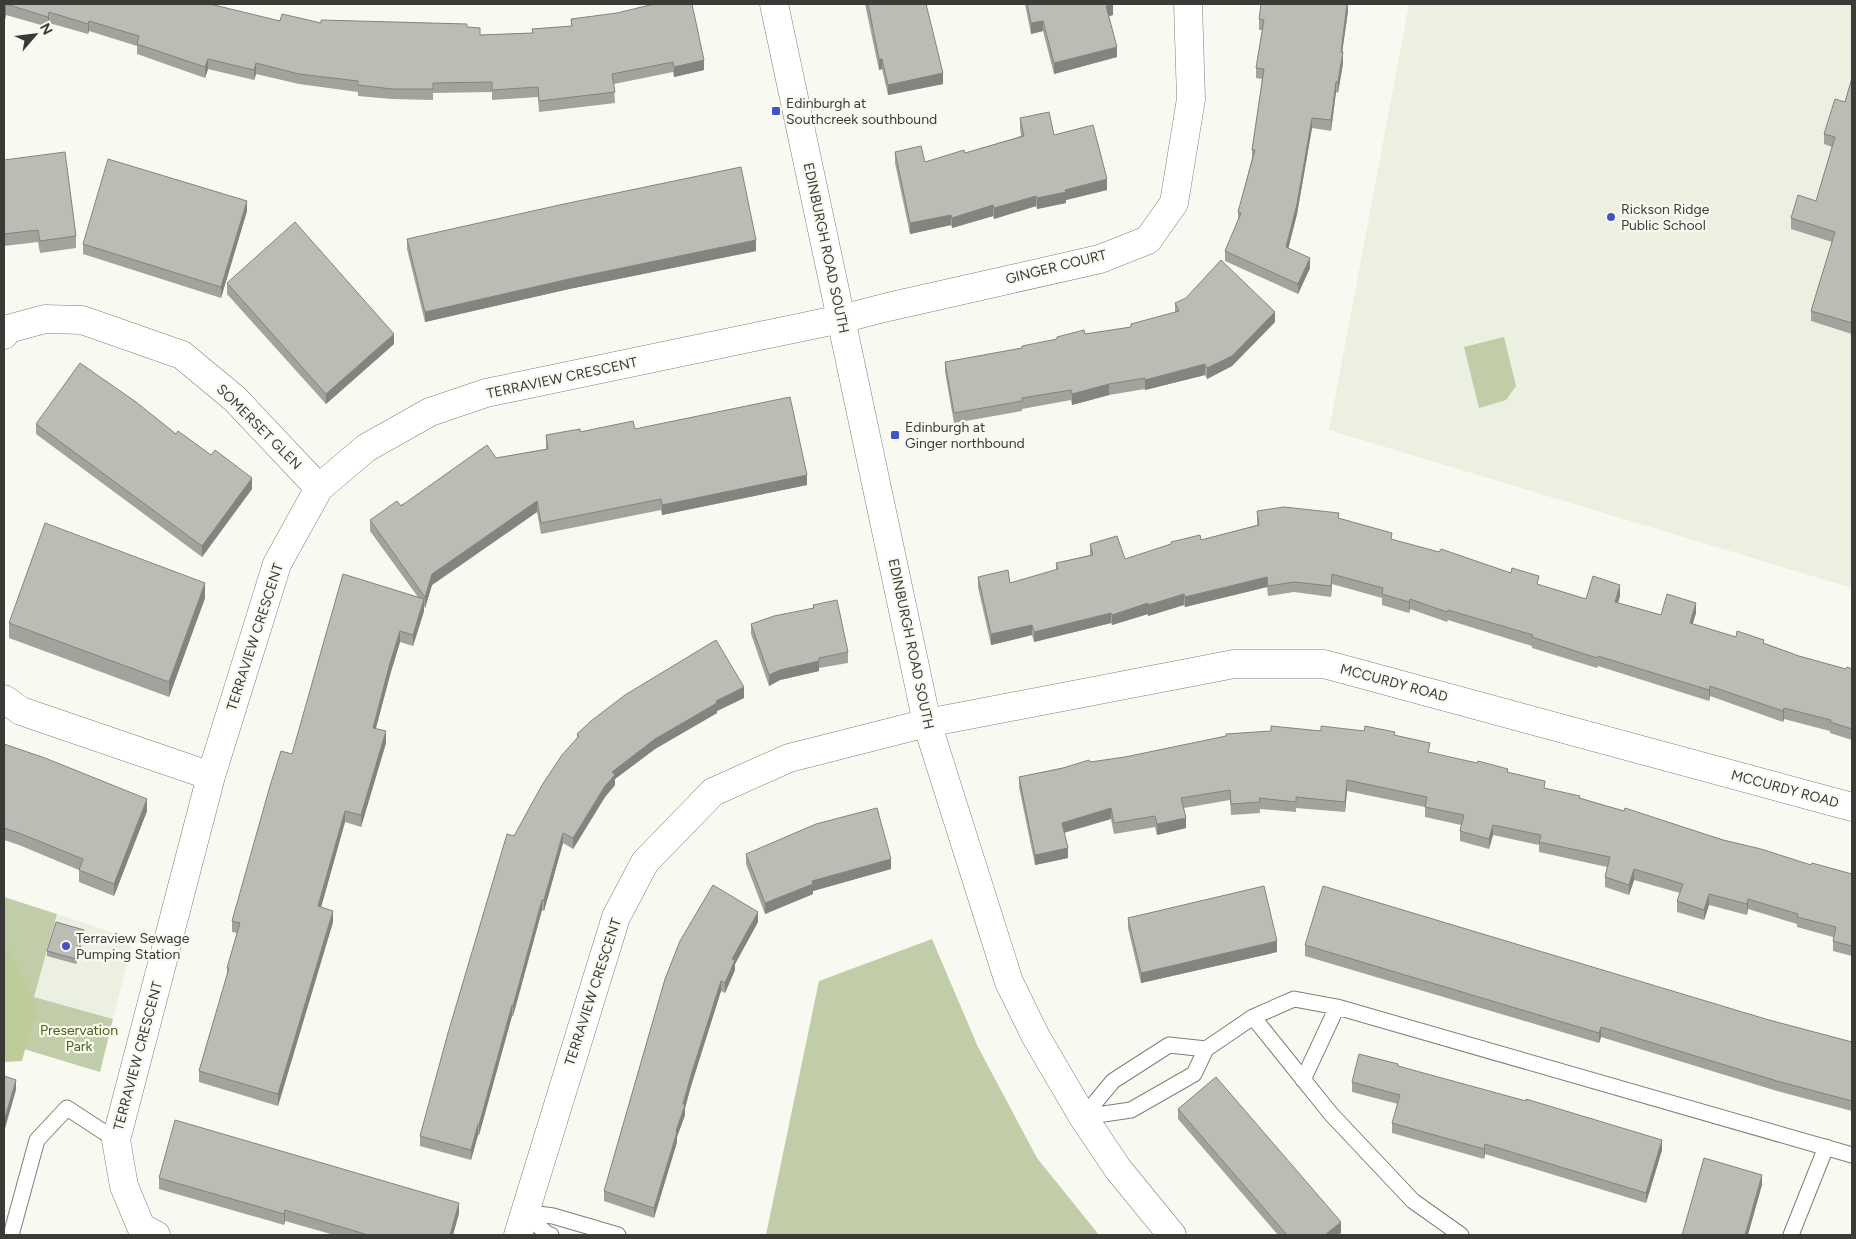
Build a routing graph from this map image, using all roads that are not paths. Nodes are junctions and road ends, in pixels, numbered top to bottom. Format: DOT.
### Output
graph roads {
  1 [pos="774,4"];
  2 [pos="1188,4"];
  3 [pos="841,320"];
  4 [pos="4,335"];
  5 [pos="319,488"];
  6 [pos="4,699"];
  7 [pos="927,723"];
  8 [pos="211,776"];
  9 [pos="1852,807"];
  10 [pos="1336,1007"];
  11 [pos="1252,1017"];
  12 [pos="1206,1048"];
  13 [pos="1303,1080"];
  14 [pos="1083,1117"];
  15 [pos="116,1140"];
  16 [pos="1826,1147"];
  17 [pos="1852,1155"];
  18 [pos="521,1223"];
  19 [pos="11,1235"];
  20 [pos="156,1235"];
  21 [pos="551,1235"];
  22 [pos="618,1235"];
  23 [pos="1172,1235"];
  24 [pos="1461,1235"];
  25 [pos="1792,1235"];
  1 -- 3 [label="street, EDINBURGH ROAD SOUTH"];
  2 -- 3 [label="street, GINGER COURT"];
  3 -- 5 [label="street, TERRAVIEW CRESCENT"];
  3 -- 7 [label="street, EDINBURGH ROAD SOUTH"];
  4 -- 5 [label="street, SOMERSET GLEN"];
  5 -- 8 [label="street, TERRAVIEW CRESCENT"];
  6 -- 8 [label="street"];
  7 -- 9 [label="street, MCCURDY ROAD"];
  7 -- 14 [label="street, EDINBURGH ROAD SOUTH"];
  7 -- 18 [label="street, TERRAVIEW CRESCENT"];
  8 -- 15 [label="street, TERRAVIEW CRESCENT"];
  10 -- 11 [label="lane"];
  10 -- 13 [label="lane"];
  10 -- 16 [label="lane"];
  11 -- 12 [label="lane"];
  11 -- 13 [label="lane"];
  12 -- 14 [label="lane"];
  12 -- 14 [label="lane"];
  13 -- 24 [label="lane"];
  14 -- 23 [label="street, EDINBURGH ROAD SOUTH"];
  15 -- 19 [label="lane"];
  15 -- 20 [label="street, TERRAVIEW CRESCENT"];
  16 -- 17 [label="lane"];
  16 -- 25 [label="lane"];
  18 -- 21 [label="lane"];
  18 -- 22 [label="lane"];
}
